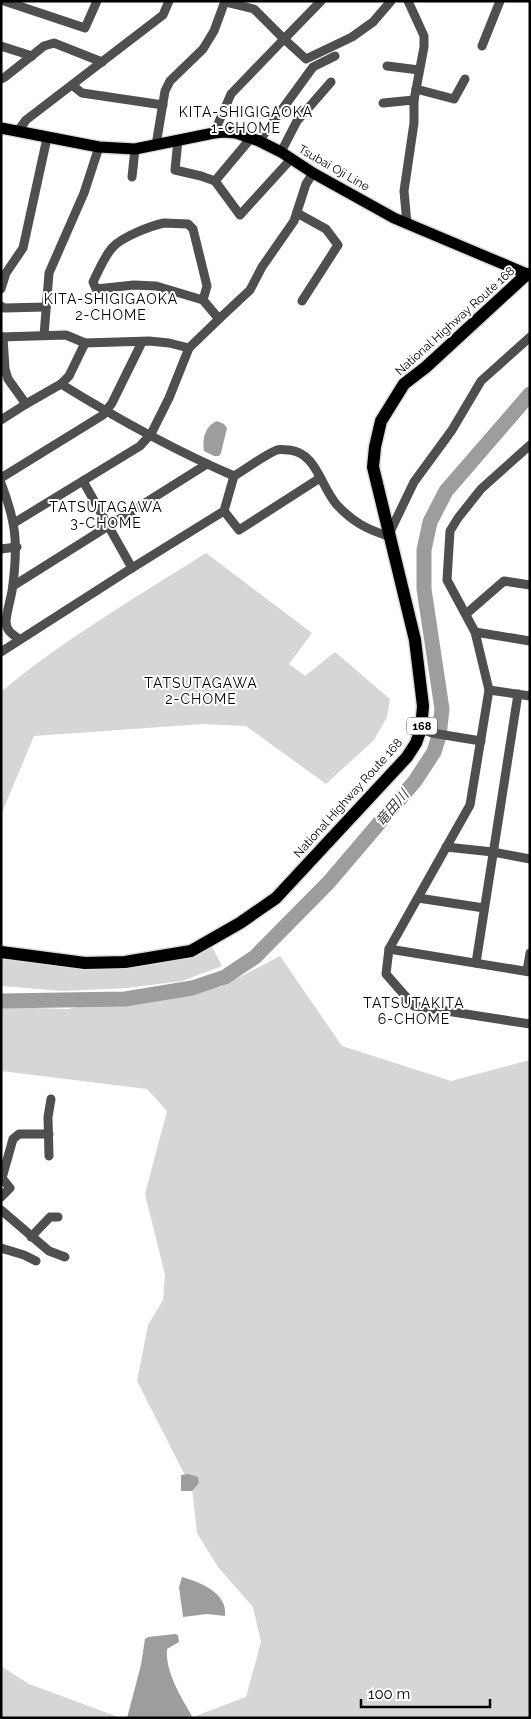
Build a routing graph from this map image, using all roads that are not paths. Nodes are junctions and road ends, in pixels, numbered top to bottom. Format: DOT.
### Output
graph roads {
  1 [pos="4,1"];
  2 [pos="97,1"];
  3 [pos="169,1"];
  4 [pos="321,1"];
  5 [pos="391,1"];
  6 [pos="408,1"];
  7 [pos="500,1"];
  8 [pos="225,2"];
  9 [pos="250,4"];
  10 [pos="284,39"];
  11 [pos="1,46"];
  12 [pos="482,46"];
  13 [pos="32,56"];
  14 [pos="335,56"];
  15 [pos="102,62"];
  16 [pos="387,66"];
  17 [pos="418,70"];
  18 [pos="1,79"];
  19 [pos="466,79"];
  20 [pos="331,82"];
  21 [pos="72,85"];
  22 [pos="416,90"];
  23 [pos="414,100"];
  24 [pos="383,103"];
  25 [pos="163,105"];
  26 [pos="1,128"];
  27 [pos="18,132"];
  28 [pos="214,133"];
  29 [pos="47,138"];
  30 [pos="255,139"];
  31 [pos="178,140"];
  32 [pos="156,145"];
  33 [pos="99,147"];
  34 [pos="135,149"];
  35 [pos="281,152"];
  36 [pos="291,159"];
  37 [pos="313,173"];
  38 [pos="132,177"];
  39 [pos="214,181"];
  40 [pos="298,213"];
  41 [pos="407,224"];
  42 [pos="528,274"];
  43 [pos="1,289"];
  44 [pos="202,300"];
  45 [pos="302,301"];
  46 [pos="1,306"];
  47 [pos="46,307"];
  48 [pos="219,319"];
  49 [pos="44,335"];
  50 [pos="2,337"];
  51 [pos="530,337"];
  52 [pos="142,342"];
  53 [pos="85,344"];
  54 [pos="189,348"];
  55 [pos="60,384"];
  56 [pos="26,404"];
  57 [pos="106,411"];
  58 [pos="1,420"];
  59 [pos="151,434"];
  60 [pos="530,445"];
  61 [pos="206,464"];
  62 [pos="234,476"];
  63 [pos="1,478"];
  64 [pos="320,478"];
  65 [pos="82,481"];
  66 [pos="1,482"];
  67 [pos="224,511"];
  68 [pos="14,523"];
  69 [pos="108,526"];
  70 [pos="388,536"];
  71 [pos="17,546"];
  72 [pos="1,549"];
  73 [pos="132,568"];
  74 [pos="530,585"];
  75 [pos="13,586"];
  76 [pos="466,614"];
  77 [pos="475,632"];
  78 [pos="19,639"];
  79 [pos="530,640"];
  80 [pos="1,652"];
  81 [pos="490,690"];
  82 [pos="518,694"];
  83 [pos="530,696"];
  84 [pos="427,731"];
  85 [pos="481,741"];
  86 [pos="446,847"];
  87 [pos="493,852"];
  88 [pos="530,859"];
  89 [pos="418,898"];
  90 [pos="484,908"];
  91 [pos="389,949"];
  92 [pos="1,952"];
  93 [pos="530,953"];
  94 [pos="476,963"];
  95 [pos="528,972"];
  96 [pos="530,1024"];
  97 [pos="51,1099"];
  98 [pos="49,1134"];
  99 [pos="49,1156"];
  100 [pos="1,1197"];
  101 [pos="1,1210"];
  102 [pos="58,1217"];
  103 [pos="31,1237"];
  104 [pos="1,1248"];
  105 [pos="65,1257"];
  106 [pos="36,1261"];
  1 -- 2 [label="street"];
  3 -- 15 [label="street"];
  4 -- 10 [label="street"];
  5 -- 10 [label="street"];
  6 -- 17 [label="street"];
  7 -- 12 [label="street"];
  8 -- 9 [label="street"];
  8 -- 25 [label="street"];
  9 -- 10 [label="street"];
  10 -- 28 [label="street"];
  11 -- 13 [label="street"];
  13 -- 15 [label="street"];
  13 -- 18 [label="street"];
  14 -- 30 [label="street"];
  15 -- 21 [label="street"];
  16 -- 17 [label="street"];
  17 -- 22 [label="street"];
  19 -- 22 [label="street"];
  20 -- 35 [label="street"];
  21 -- 25 [label="street"];
  21 -- 27 [label="street"];
  22 -- 23 [label="street"];
  23 -- 24 [label="street"];
  23 -- 41 [label="street"];
  25 -- 32 [label="street"];
  26 -- 27 [label="main road, Tsubai Oji Line"];
  27 -- 29 [label="main road, Tsubai Oji Line"];
  28 -- 30 [label="main road, Tsubai Oji Line"];
  28 -- 31 [label="main road, Tsubai Oji Line"];
  29 -- 33 [label="main road, Tsubai Oji Line"];
  29 -- 43 [label="street"];
  30 -- 35 [label="main road, Tsubai Oji Line"];
  30 -- 39 [label="street"];
  31 -- 32 [label="main road, Tsubai Oji Line"];
  31 -- 39 [label="street"];
  32 -- 34 [label="main road, Tsubai Oji Line"];
  33 -- 34 [label="main road, Tsubai Oji Line"];
  33 -- 47 [label="street"];
  34 -- 38 [label="street"];
  35 -- 36 [label="main road, Tsubai Oji Line"];
  36 -- 37 [label="main road, Tsubai Oji Line"];
  36 -- 39 [label="street"];
  37 -- 40 [label="street"];
  37 -- 41 [label="main road, Tsubai Oji Line"];
  40 -- 45 [label="street"];
  40 -- 48 [label="street"];
  41 -- 42 [label="main road, Tsubai Oji Line"];
  42 -- 70 [label="highway, National Highway Route 168 / 168"];
  44 -- 44 [label="street"];
  44 -- 48 [label="street"];
  46 -- 47 [label="street"];
  47 -- 49 [label="street"];
  48 -- 54 [label="street"];
  49 -- 50 [label="street"];
  49 -- 53 [label="street"];
  50 -- 56 [label="street"];
  51 -- 70 [label="street"];
  52 -- 53 [label="street"];
  52 -- 54 [label="street"];
  52 -- 57 [label="street"];
  53 -- 55 [label="street"];
  54 -- 59 [label="street"];
  55 -- 56 [label="street"];
  55 -- 57 [label="street"];
  56 -- 58 [label="street"];
  57 -- 59 [label="street"];
  57 -- 63 [label="street"];
  59 -- 61 [label="street"];
  59 -- 65 [label="street"];
  60 -- 76 [label="street"];
  61 -- 62 [label="street"];
  61 -- 69 [label="street"];
  62 -- 64 [label="street"];
  62 -- 67 [label="street"];
  64 -- 67 [label="street"];
  64 -- 70 [label="street"];
  65 -- 68 [label="street"];
  65 -- 69 [label="street"];
  66 -- 68 [label="street"];
  67 -- 73 [label="street"];
  68 -- 71 [label="street"];
  69 -- 73 [label="street"];
  69 -- 75 [label="street"];
  70 -- 84 [label="highway, National Highway Route 168 / 168"];
  71 -- 72 [label="street"];
  71 -- 75 [label="street"];
  73 -- 78 [label="street"];
  74 -- 76 [label="street"];
  75 -- 78 [label="street"];
  76 -- 77 [label="street"];
  77 -- 79 [label="street"];
  77 -- 81 [label="street"];
  78 -- 80 [label="street"];
  81 -- 82 [label="street"];
  81 -- 85 [label="street"];
  82 -- 83 [label="street"];
  82 -- 87 [label="street"];
  84 -- 85 [label="street"];
  84 -- 92 [label="highway, National Highway Route 168 / 168"];
  85 -- 86 [label="street"];
  86 -- 87 [label="street"];
  86 -- 89 [label="street"];
  87 -- 88 [label="street"];
  87 -- 90 [label="street"];
  89 -- 90 [label="street"];
  89 -- 91 [label="street"];
  90 -- 94 [label="street"];
  91 -- 94 [label="street"];
  91 -- 96 [label="street"];
  93 -- 95 [label="street"];
  94 -- 95 [label="street"];
  97 -- 98 [label="street"];
  98 -- 99 [label="street"];
  98 -- 100 [label="street"];
  101 -- 103 [label="street"];
  102 -- 103 [label="street"];
  103 -- 105 [label="street"];
  104 -- 106 [label="street"];
}
